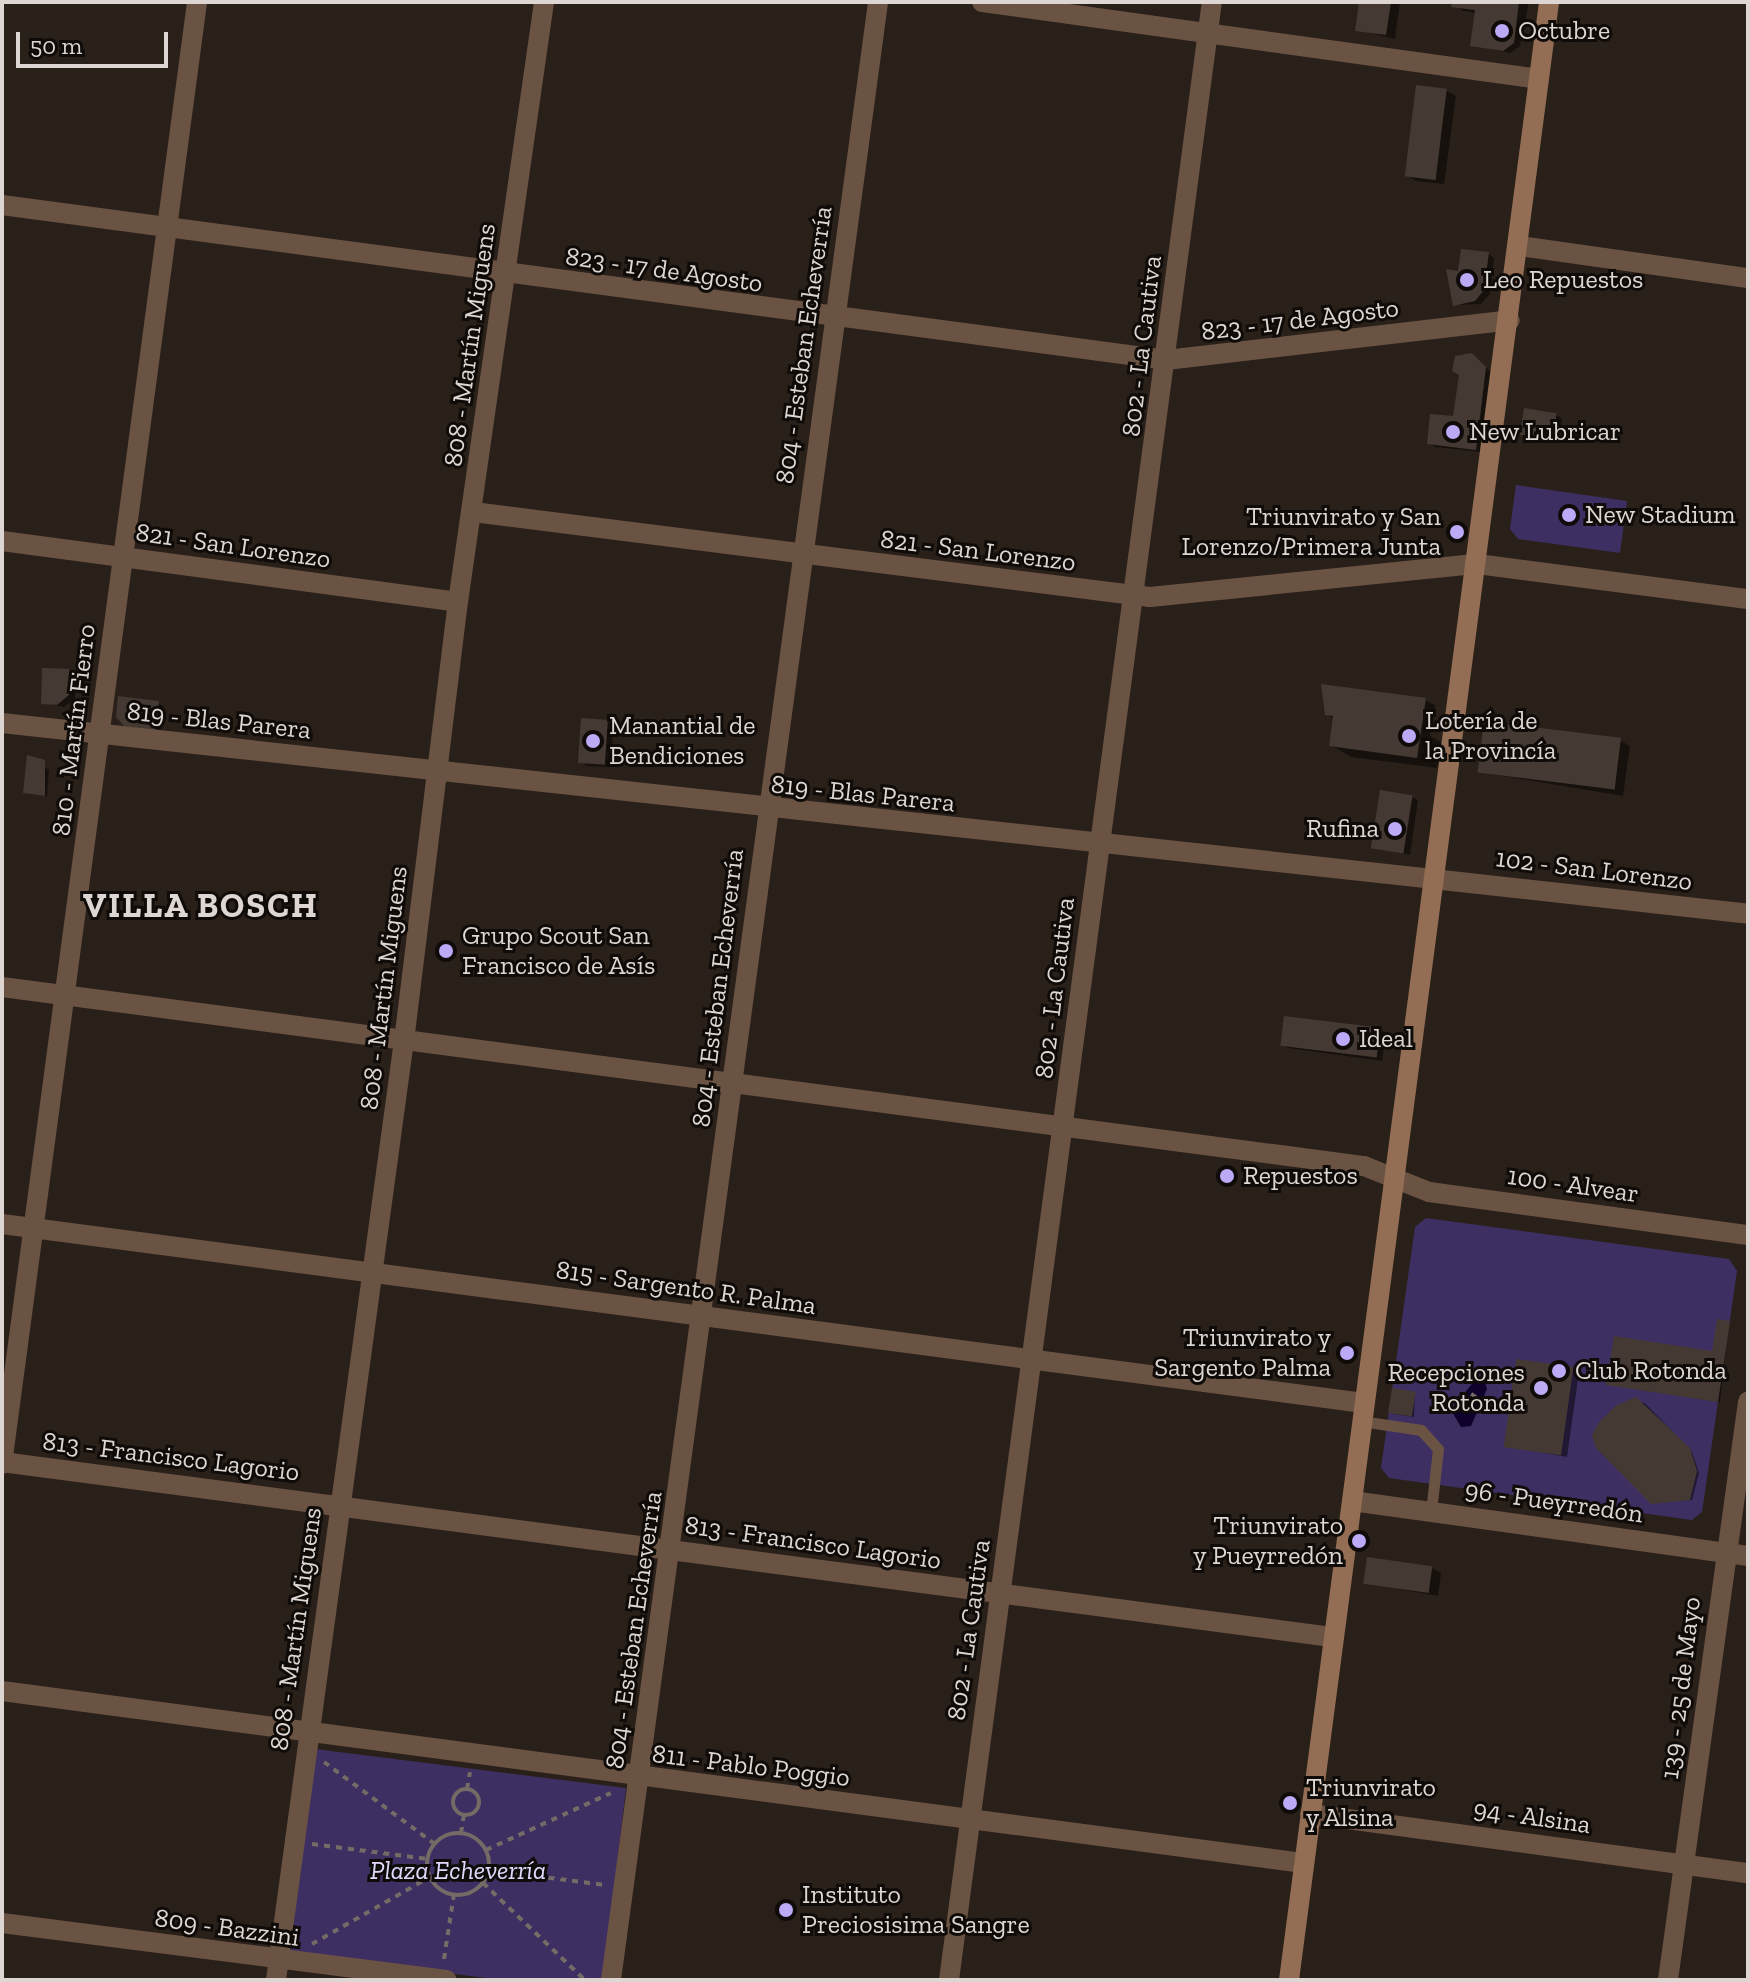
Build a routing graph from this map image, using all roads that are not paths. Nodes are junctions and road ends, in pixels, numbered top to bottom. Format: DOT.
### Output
graph roads {
  1 [pos="197,2"];
  2 [pos="544,2"];
  3 [pos="878,2"];
  4 [pos="982,2"];
  5 [pos="1212,2"];
  6 [pos="1549,2"];
  7 [pos="1208,34"];
  8 [pos="1539,79"];
  9 [pos="2,205"];
  10 [pos="169,225"];
  11 [pos="1519,246"];
  12 [pos="507,275"];
  13 [pos="1748,278"];
  14 [pos="834,319"];
  15 [pos="1510,320"];
  16 [pos="1166,360"];
  17 [pos="473,512"];
  18 [pos="2,541"];
  19 [pos="801,556"];
  20 [pos="123,557"];
  21 [pos="1477,564"];
  22 [pos="1135,596"];
  23 [pos="1748,599"];
  24 [pos="458,602"];
  25 [pos="2,723"];
  26 [pos="99,734"];
  27 [pos="437,773"];
  28 [pos="767,809"];
  29 [pos="1098,847"];
  30 [pos="1433,879"];
  31 [pos="1748,914"];
  32 [pos="2,987"];
  33 [pos="66,995"];
  34 [pos="404,1041"];
  35 [pos="732,1083"];
  36 [pos="1064,1128"];
  37 [pos="1394,1177"];
  38 [pos="2,1224"];
  39 [pos="32,1228"];
  40 [pos="1748,1235"];
  41 [pos="371,1271"];
  42 [pos="701,1317"];
  43 [pos="1029,1360"];
  44 [pos="1748,1402"];
  45 [pos="1362,1412"];
  46 [pos="2,1462"];
  47 [pos="1352,1501"];
  48 [pos="340,1505"];
  49 [pos="1431,1511"];
  50 [pos="671,1550"];
  51 [pos="1725,1553"];
  52 [pos="1748,1556"];
  53 [pos="1001,1595"];
  54 [pos="1332,1637"];
  55 [pos="2,1691"];
  56 [pos="306,1742"];
  57 [pos="639,1787"];
  58 [pos="1310,1814"];
  59 [pos="970,1820"];
  60 [pos="1304,1863"];
  61 [pos="1684,1864"];
  62 [pos="1748,1873"];
  63 [pos="2,1923"];
  64 [pos="278,1971"];
  65 [pos="443,1980"];
  66 [pos="611,1980"];
  67 [pos="949,1980"];
  68 [pos="1289,1980"];
  69 [pos="1668,1980"];
  1 -- 10 [label="street, 810 - Martín Fierro"];
  2 -- 12 [label="street, 808 - Martín Miguens"];
  3 -- 14 [label="street, 804 - Esteban Echeverría"];
  4 -- 7 [label="street"];
  5 -- 7 [label="street, 802 - La Cautiva"];
  6 -- 8 [label="main road"];
  7 -- 8 [label="street"];
  7 -- 16 [label="street, 802 - La Cautiva"];
  8 -- 11 [label="main road"];
  9 -- 10 [label="street, 823 - 17 de Agosto"];
  10 -- 12 [label="street, 823 - 17 de Agosto"];
  10 -- 20 [label="street, 810 - Martín Fierro"];
  11 -- 13 [label="street"];
  11 -- 15 [label="main road"];
  12 -- 14 [label="street, 823 - 17 de Agosto"];
  12 -- 17 [label="street, 808 - Martín Miguens"];
  14 -- 16 [label="street, 823 - 17 de Agosto"];
  14 -- 19 [label="street, 804 - Esteban Echeverría"];
  15 -- 16 [label="street, 823 - 17 de Agosto"];
  15 -- 21 [label="main road"];
  16 -- 22 [label="street, 802 - La Cautiva"];
  17 -- 19 [label="street, 821 - San Lorenzo"];
  17 -- 24 [label="street, 808 - Martín Miguens"];
  18 -- 20 [label="street, 821 - San Lorenzo"];
  19 -- 22 [label="street, 821 - San Lorenzo"];
  19 -- 28 [label="street, 804 - Esteban Echeverría"];
  20 -- 24 [label="street, 821 - San Lorenzo"];
  20 -- 26 [label="street, 810 - Martín Fierro"];
  21 -- 22 [label="street, 821 - San Lorenzo"];
  21 -- 23 [label="street, 821 - San Lorenzo"];
  21 -- 30 [label="main road"];
  22 -- 29 [label="street, 802 - La Cautiva"];
  24 -- 27 [label="street, 808 - Martín Miguens"];
  25 -- 26 [label="street, 819 - Blas Parera"];
  26 -- 27 [label="street, 819 - Blas Parera"];
  26 -- 33 [label="street, 810 - Martín Fierro"];
  27 -- 28 [label="street, 819 - Blas Parera"];
  27 -- 34 [label="street, 808 - Martín Miguens"];
  28 -- 29 [label="street, 819 - Blas Parera"];
  28 -- 35 [label="street, 804 - Esteban Echeverría"];
  29 -- 30 [label="street, 819 - Blas Parera"];
  29 -- 36 [label="street, 802 - La Cautiva"];
  30 -- 31 [label="street, 102 - San Lorenzo"];
  30 -- 37 [label="main road"];
  32 -- 33 [label="street, 100 - Alvear"];
  33 -- 34 [label="street, 100 - Alvear"];
  33 -- 39 [label="street, 810 - Martín Fierro"];
  34 -- 35 [label="street, 100 - Alvear"];
  34 -- 41 [label="street, 808 - Martín Miguens"];
  35 -- 36 [label="street, 100 - Alvear"];
  35 -- 42 [label="street, 804 - Esteban Echeverría"];
  36 -- 37 [label="street, 100 - Alvear"];
  36 -- 43 [label="street, 802 - La Cautiva"];
  37 -- 40 [label="street, 100 - Alvear"];
  37 -- 45 [label="main road"];
  38 -- 39 [label="street, 815 - Sargento R. Palma"];
  39 -- 41 [label="street, 815 - Sargento R. Palma"];
  39 -- 46 [label="street, 810 - Martín Fierro"];
  41 -- 42 [label="street, 815 - Sargento R. Palma"];
  41 -- 48 [label="street, 808 - Martín Miguens"];
  42 -- 43 [label="street, 815 - Sargento R. Palma"];
  42 -- 50 [label="street, 804 - Esteban Echeverría"];
  43 -- 45 [label="street, 815 - Sargento R. Palma"];
  43 -- 53 [label="street, 802 - La Cautiva"];
  44 -- 51 [label="street, 139 - 25 de Mayo"];
  45 -- 47 [label="main road"];
  45 -- 49 [label="lane"];
  46 -- 48 [label="street, 813 - Francisco Lagorio"];
  47 -- 49 [label="street, 96 - Pueyrredón"];
  47 -- 54 [label="main road"];
  48 -- 50 [label="street, 813 - Francisco Lagorio"];
  48 -- 56 [label="street, 808 - Martín Miguens"];
  49 -- 51 [label="street, 96 - Pueyrredón"];
  50 -- 53 [label="street, 813 - Francisco Lagorio"];
  50 -- 57 [label="street, 804 - Esteban Echeverría"];
  51 -- 52 [label="street, 96 - Pueyrredón"];
  51 -- 61 [label="street, 139 - 25 de Mayo"];
  53 -- 54 [label="street, 813 - Francisco Lagorio"];
  53 -- 59 [label="street, 802 - La Cautiva"];
  54 -- 58 [label="main road"];
  55 -- 56 [label="street, 811 - Pablo Poggio"];
  56 -- 57 [label="street, 811 - Pablo Poggio"];
  56 -- 64 [label="street, 808 - Martín Miguens"];
  57 -- 59 [label="street, 811 - Pablo Poggio"];
  57 -- 66 [label="street, 804 - Esteban Echeverría"];
  58 -- 60 [label="main road"];
  58 -- 61 [label="street, 94 - Alsina"];
  59 -- 60 [label="street, 811 - Pablo Poggio"];
  59 -- 67 [label="street, 802 - La Cautiva"];
  60 -- 68 [label="main road"];
  61 -- 62 [label="street, 94 - Alsina"];
  61 -- 69 [label="street, 139 - 25 de Mayo"];
  63 -- 64 [label="street, 809 - Bazzini"];
  64 -- 65 [label="street, 809 - Bazzini"];
}
